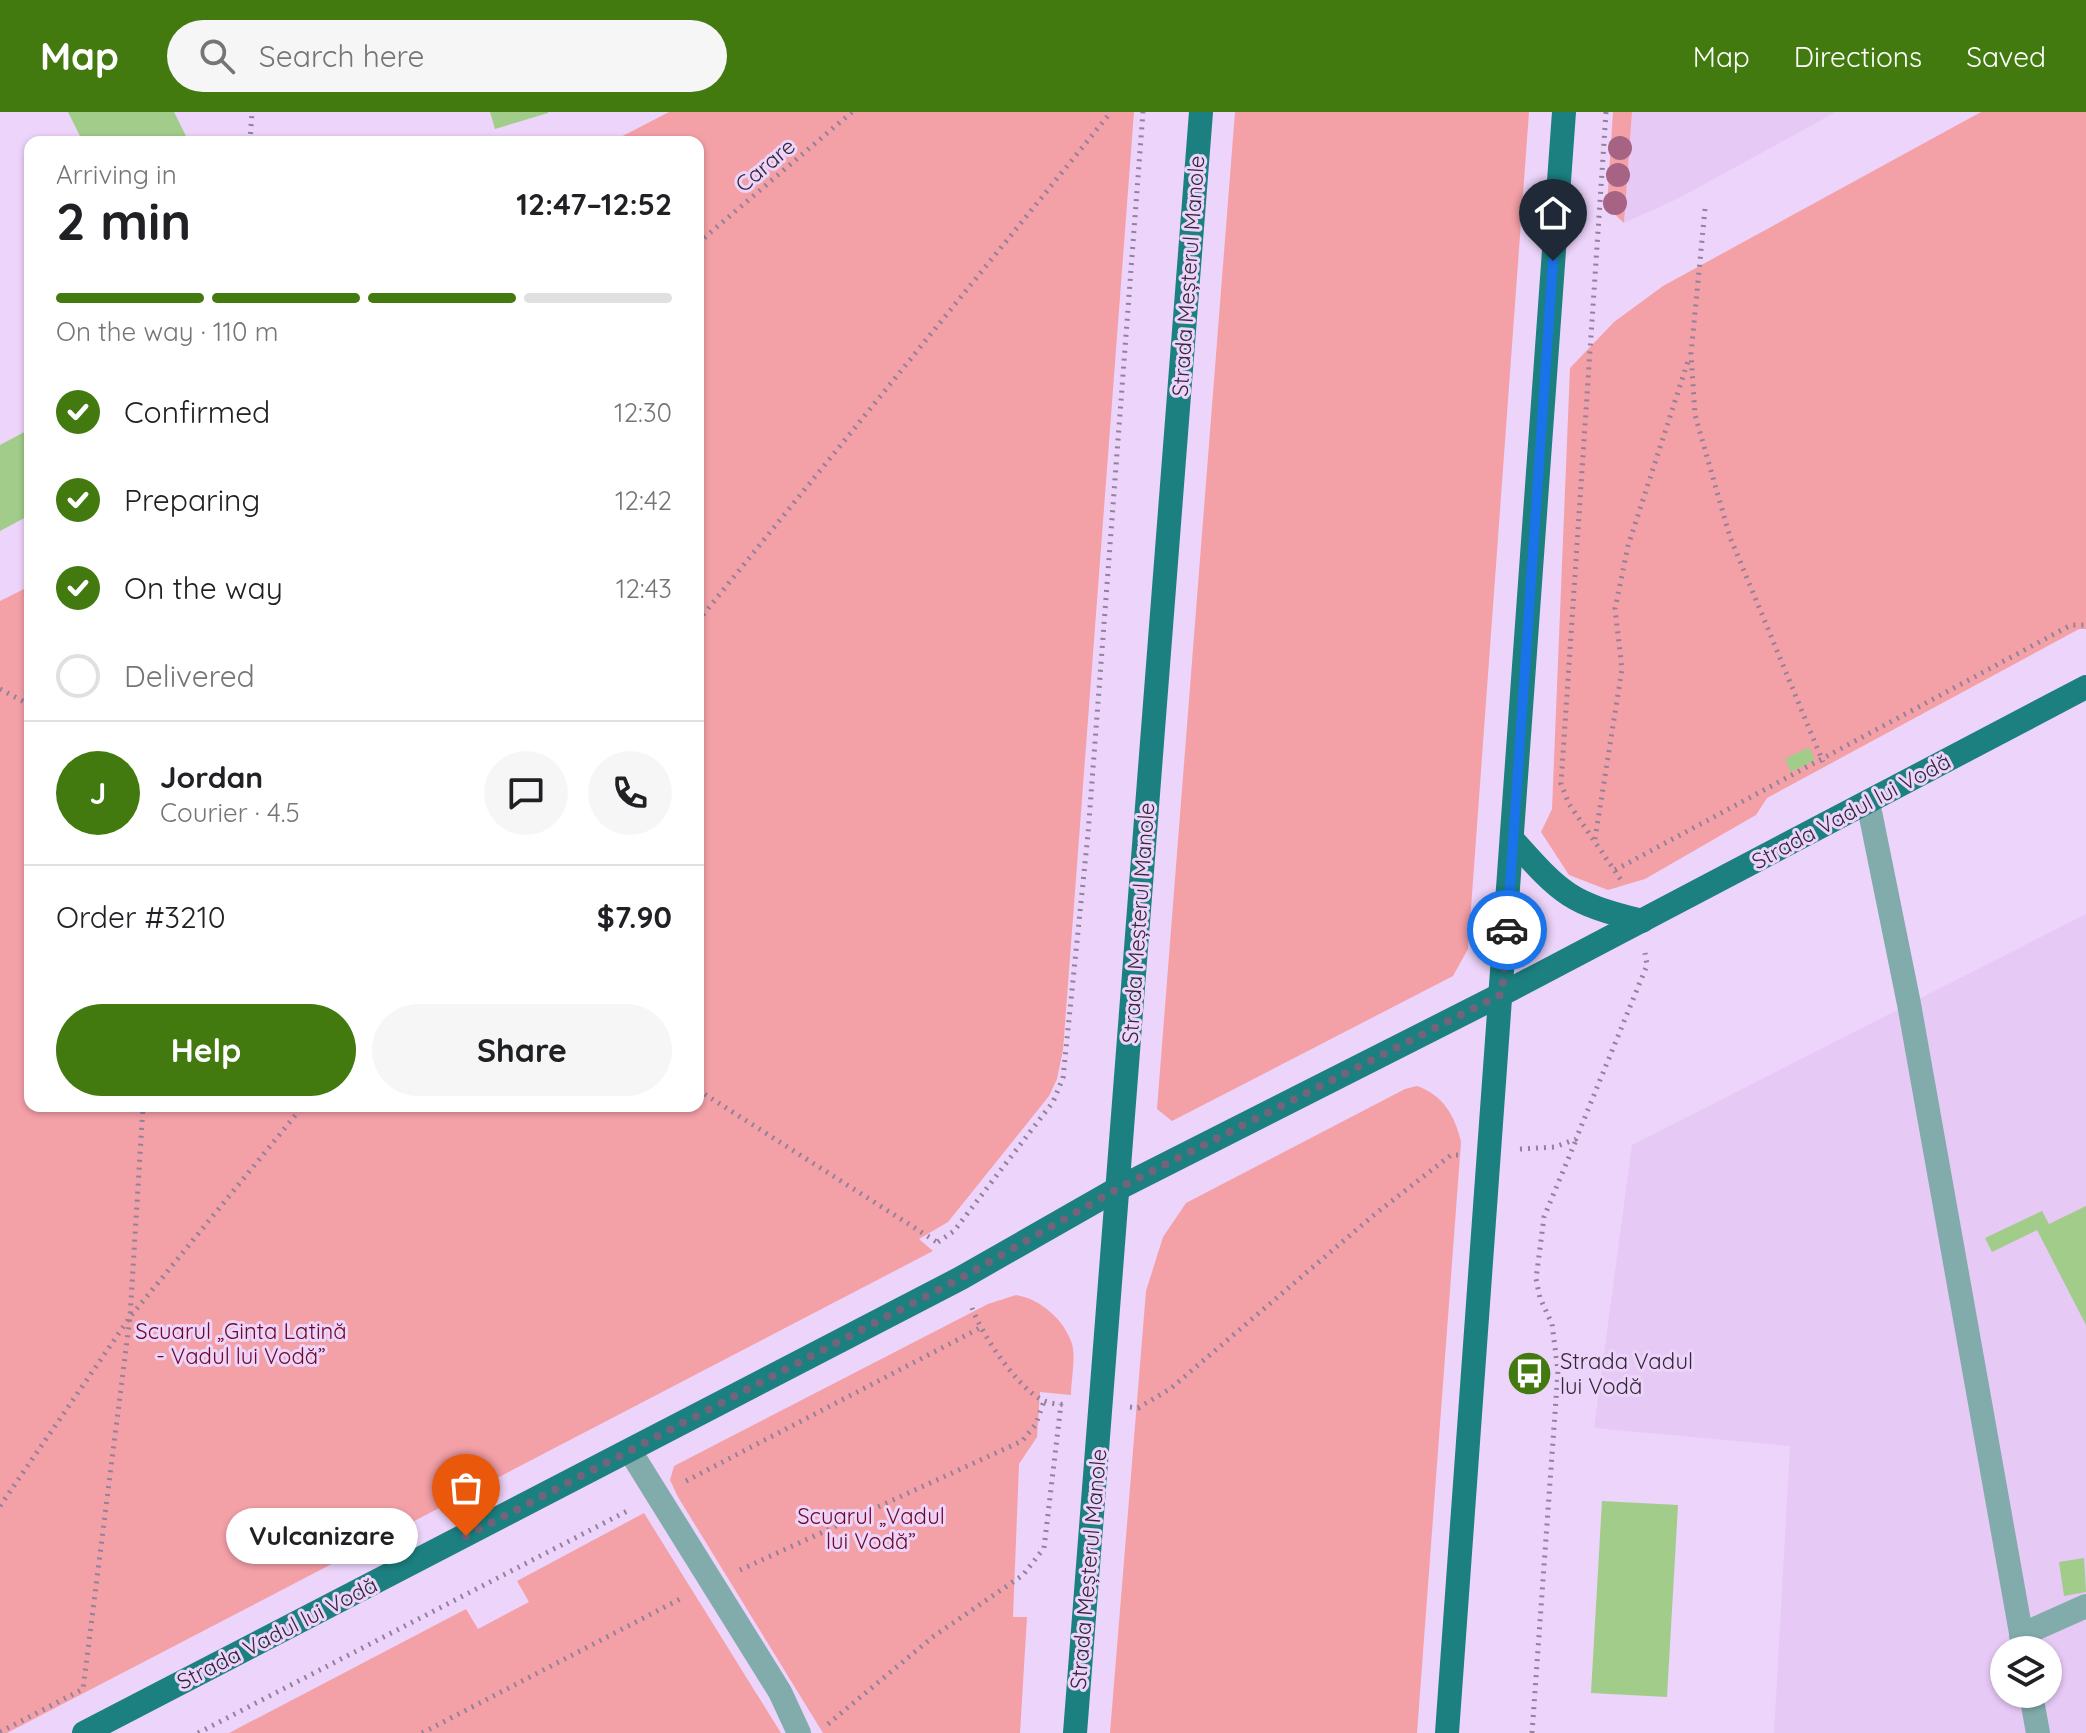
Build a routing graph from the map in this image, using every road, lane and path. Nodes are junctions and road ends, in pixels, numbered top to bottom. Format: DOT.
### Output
graph roads {
  1 [pos="252,112"];
  2 [pos="852,112"];
  3 [pos="1111,112"];
  4 [pos="1143,112"];
  5 [pos="1201,112"];
  6 [pos="1564,112"];
  7 [pos="1606,112"];
  8 [pos="250,136"];
  9 [pos="1705,209"];
  10 [pos="704,238"];
  11 [pos="1691,354"];
  12 [pos="704,614"];
  13 [pos="2086,625"];
  14 [pos="2086,687"];
  15 [pos="0,689"];
  16 [pos="24,702"];
  17 [pos="1823,762"];
  18 [pos="1868,802"];
  19 [pos="1569,804"];
  20 [pos="1513,840"];
  21 [pos="1595,841"];
  22 [pos="1615,870"];
  23 [pos="1642,921"];
  24 [pos="1502,994"];
  25 [pos="704,1094"];
  26 [pos="143,1112"];
  27 [pos="298,1112"];
  28 [pos="1576,1139"];
  29 [pos="1117,1189"];
  30 [pos="938,1242"];
  31 [pos="948,1248"];
  32 [pos="972,1308"];
  33 [pos="130,1317"];
  34 [pos="980,1328"];
  35 [pos="1170,1389"];
  36 [pos="1061,1404"];
  37 [pos="1101,1407"];
  38 [pos="630,1451"];
  39 [pos="657,1496"];
  40 [pos="0,1506"];
  41 [pos="2086,1606"];
  42 [pos="2021,1636"];
  43 [pos="2033,1636"];
  44 [pos="2034,1708"];
  45 [pos="0,1732"];
  46 [pos="84,1733"];
  47 [pos="198,1733"];
  48 [pos="799,1733"];
  49 [pos="819,1733"];
  50 [pos="1075,1733"];
  51 [pos="1447,1733"];
  52 [pos="1532,1733"];
  53 [pos="2038,1733"];
  1 -- 8 [label="path"];
  2 -- 10 [label="path, Carare"];
  3 -- 12 [label="path"];
  4 -- 30 [label="path"];
  5 -- 29 [label="main road, Strada Meșterul Manole"];
  6 -- 20 [label="main road"];
  7 -- 19 [label="path"];
  9 -- 11 [label="path"];
  11 -- 17 [label="path"];
  11 -- 21 [label="path"];
  13 -- 17 [label="path"];
  14 -- 18 [label="main road, Strada Vadul lui Vodă"];
  15 -- 16 [label="path"];
  17 -- 22 [label="path"];
  18 -- 23 [label="main road, Strada Vadul lui Vodă"];
  18 -- 42 [label="lane"];
  20 -- 23 [label="main road"];
  20 -- 24 [label="main road"];
  23 -- 24 [label="main road, Strada Vadul lui Vodă"];
  24 -- 29 [label="main road, Strada Vadul lui Vodă"];
  24 -- 51 [label="main road"];
  25 -- 30 [label="path"];
  26 -- 33 [label="path"];
  27 -- 33 [label="path"];
  28 -- 52 [label="path"];
  29 -- 37 [label="main road, Strada Meșterul Manole"];
  29 -- 38 [label="main road, Strada Vadul lui Vodă"];
  30 -- 31 [label="path"];
  32 -- 34 [label="path"];
  33 -- 40 [label="path"];
  33 -- 45 [label="path"];
  34 -- 36 [label="path"];
  34 -- 39 [label="path"];
  35 -- 37 [label="path"];
  36 -- 37 [label="path"];
  36 -- 49 [label="path"];
  37 -- 50 [label="main road, Strada Meșterul Manole"];
  38 -- 39 [label="lane"];
  38 -- 46 [label="main road, Strada Vadul lui Vodă"];
  39 -- 47 [label="path"];
  39 -- 48 [label="lane"];
  41 -- 43 [label="lane"];
  44 -- 53 [label="lane"];
}
